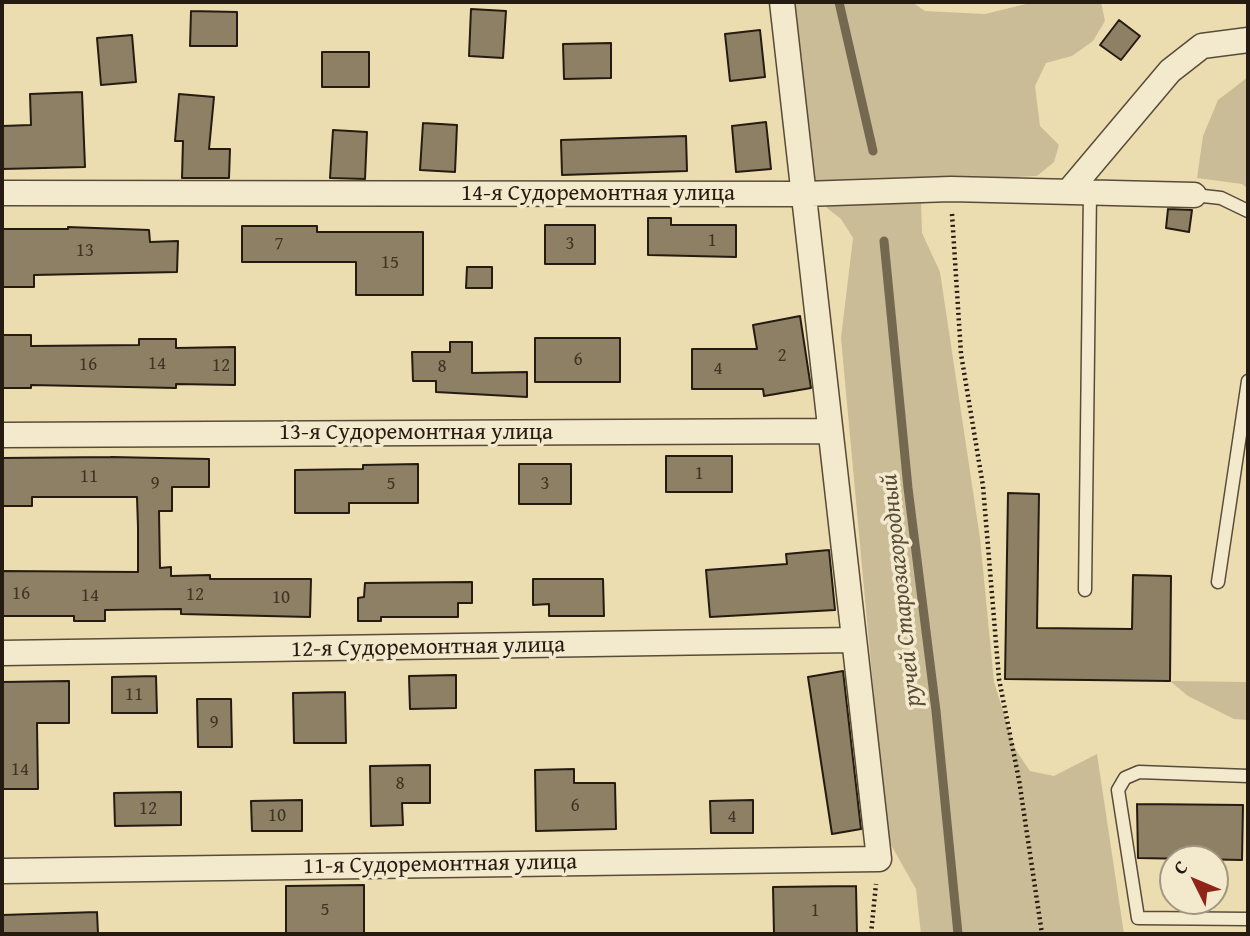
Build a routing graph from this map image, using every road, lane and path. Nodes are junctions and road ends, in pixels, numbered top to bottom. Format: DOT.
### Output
graph roads {
  1 [pos="782,2"];
  2 [pos="1248,40"];
  3 [pos="951,189"];
  4 [pos="1079,192"];
  5 [pos="2,193"];
  6 [pos="804,194"];
  7 [pos="1195,195"];
  8 [pos="1248,211"];
  9 [pos="1248,381"];
  10 [pos="830,431"];
  11 [pos="2,435"];
  12 [pos="1218,582"];
  13 [pos="1085,590"];
  14 [pos="854,640"];
  15 [pos="2,653"];
  16 [pos="1248,776"];
  17 [pos="879,859"];
  18 [pos="2,871"];
  19 [pos="1248,919"];
  20 [pos="871,934"];
  21 [pos="1042,934"];
  1 -- 6 [label="street"];
  2 -- 4 [label="street"];
  3 -- 4 [label="street, 14-я Судоремонтная улица"];
  3 -- 6 [label="street, 14-я Судоремонтная улица"];
  3 -- 21 [label="path"];
  4 -- 7 [label="street, 14-я Судоремонтная улица"];
  4 -- 13 [label="lane"];
  5 -- 6 [label="street, 14-я Судоремонтная улица"];
  6 -- 10 [label="street"];
  7 -- 8 [label="lane"];
  9 -- 12 [label="lane"];
  10 -- 11 [label="street, 13-я Судоремонтная улица"];
  10 -- 14 [label="street"];
  14 -- 15 [label="street, 12-я Судоремонтная улица"];
  14 -- 17 [label="street"];
  16 -- 19 [label="lane"];
  17 -- 18 [label="street, 11-я Судоремонтная улица"];
  17 -- 20 [label="path"];
}
